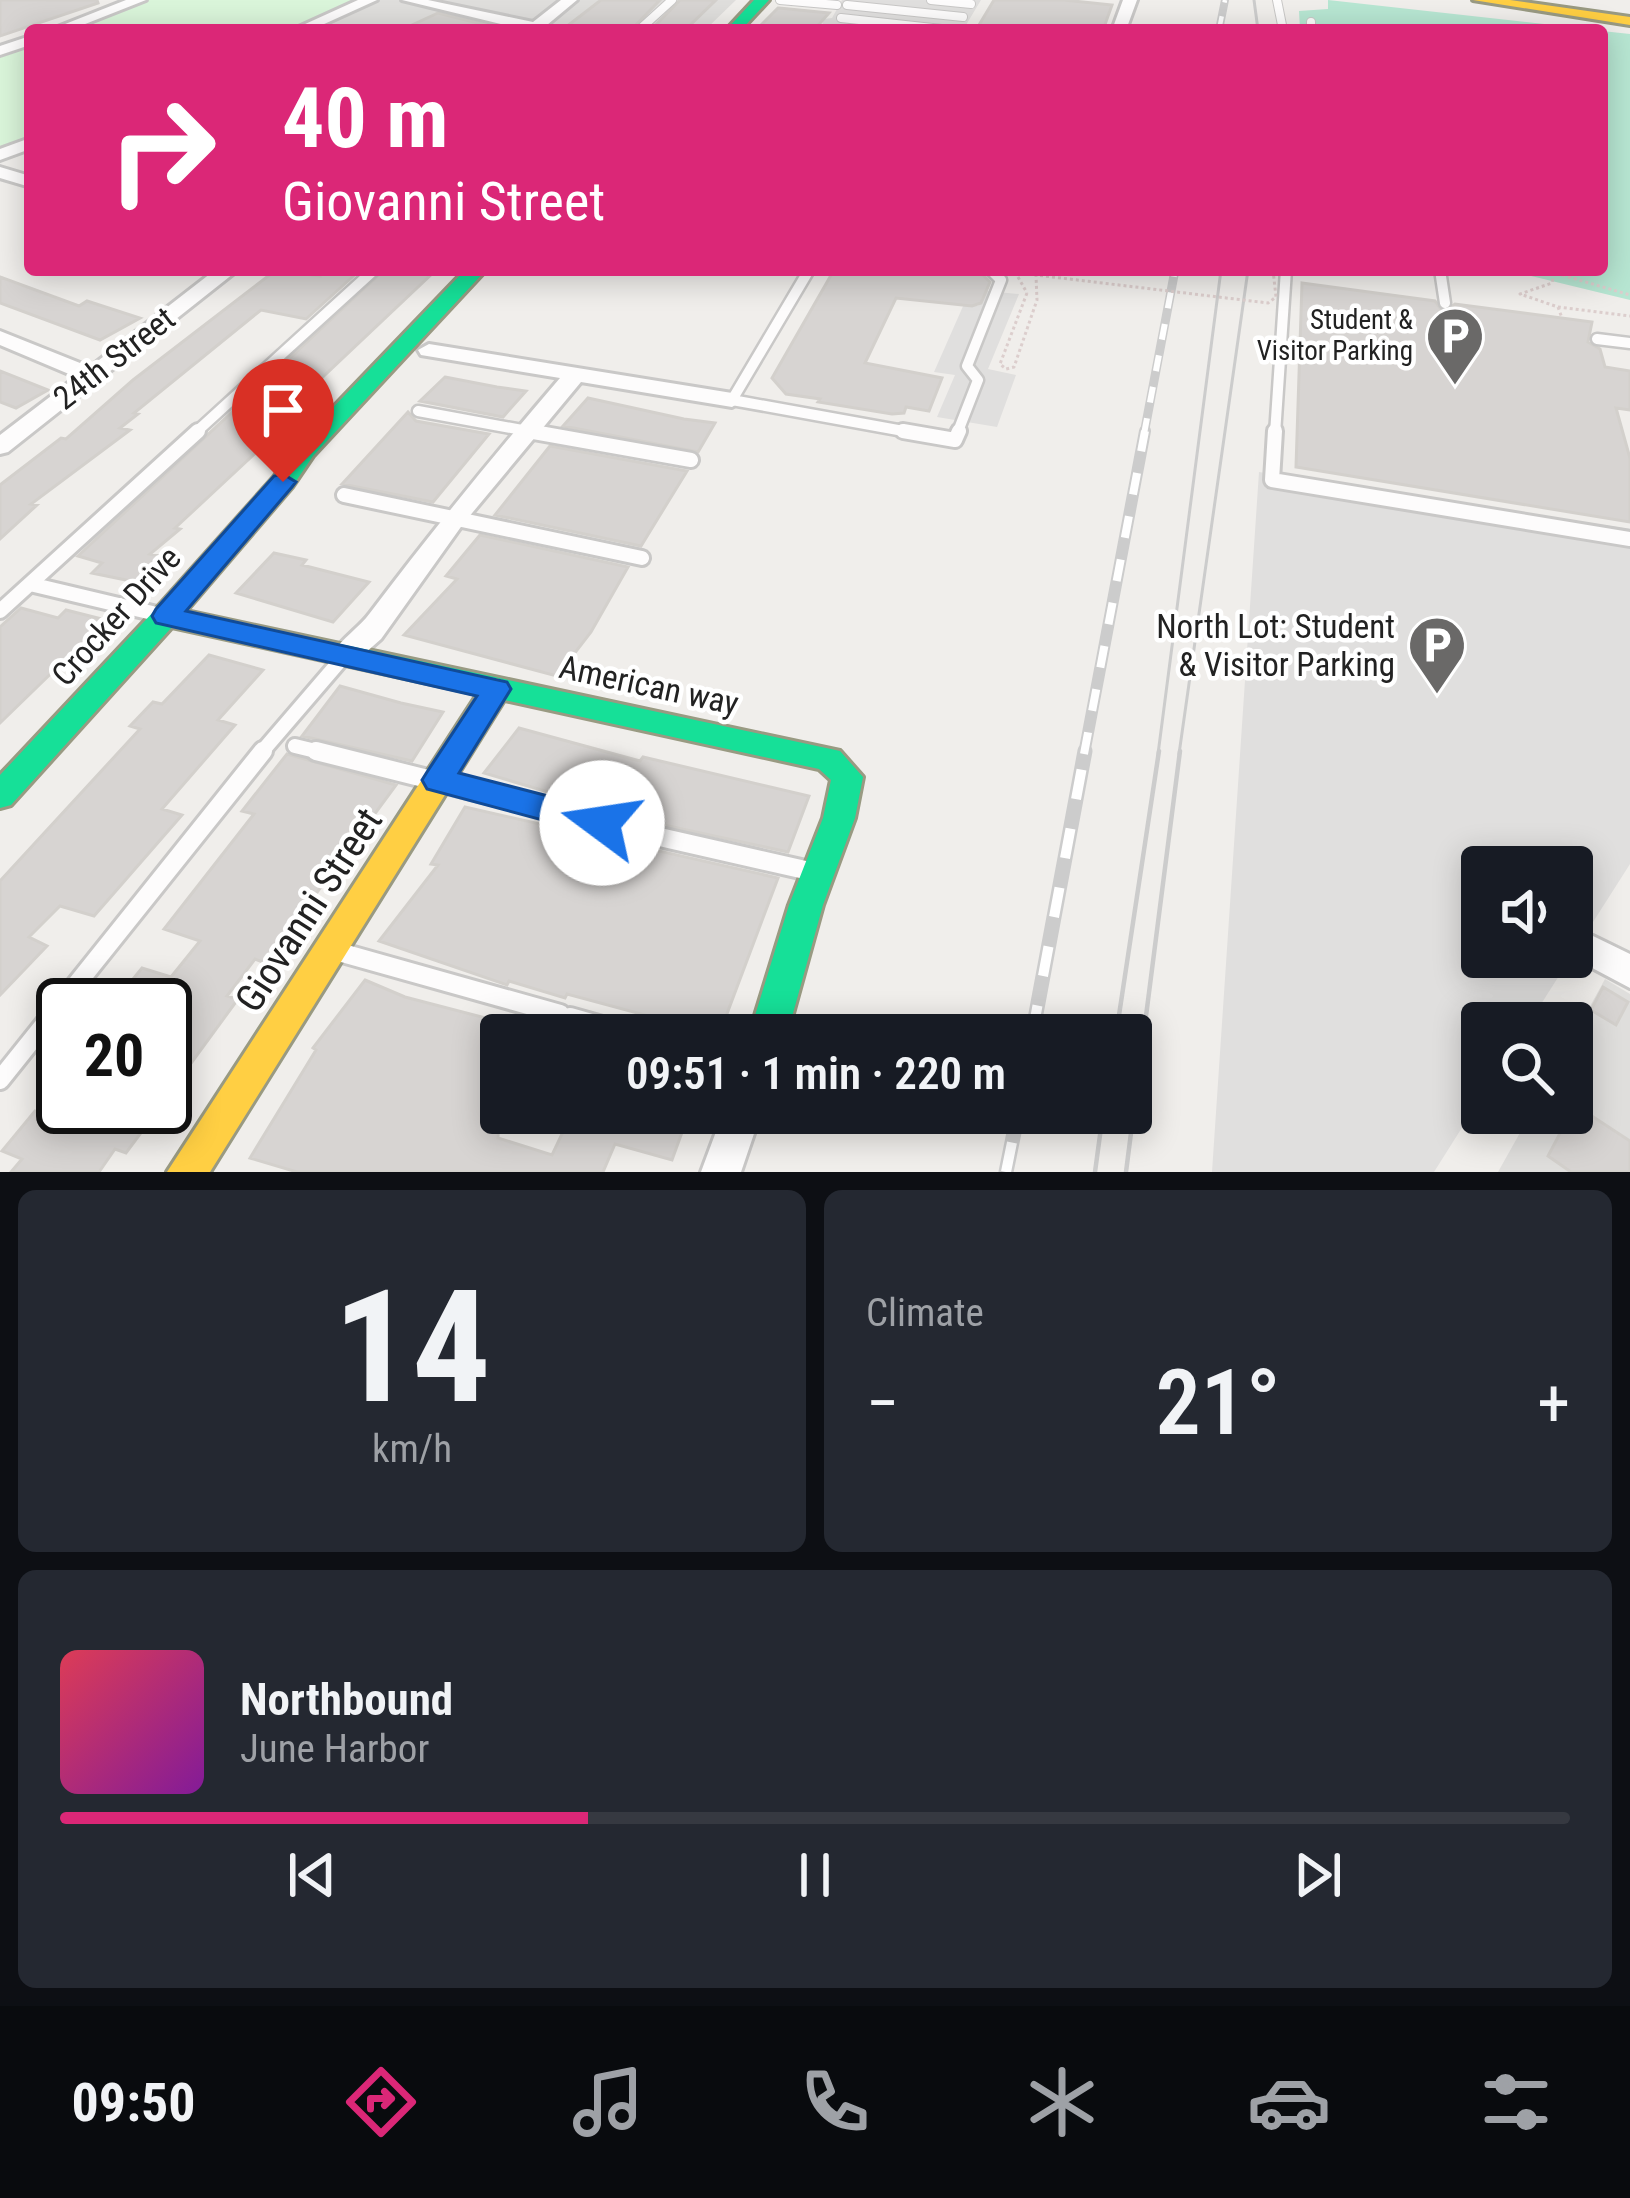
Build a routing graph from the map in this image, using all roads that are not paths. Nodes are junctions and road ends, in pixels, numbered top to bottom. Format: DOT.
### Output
graph roads {
  1 [pos="140,0"];
  2 [pos="370,0"];
  3 [pos="409,0"];
  4 [pos="570,0"];
  5 [pos="672,0"];
  6 [pos="742,0"];
  7 [pos="762,0"];
  8 [pos="779,0"];
  9 [pos="811,0"];
  10 [pos="932,0"];
  11 [pos="1480,0"];
  12 [pos="1531,0"];
  13 [pos="973,2"];
  14 [pos="845,4"];
  15 [pos="963,17"];
  16 [pos="1630,17"];
  17 [pos="841,18"];
  18 [pos="74,24"];
  19 [pos="313,24"];
  20 [pos="512,24"];
  21 [pos="540,24"];
  22 [pos="646,24"];
  23 [pos="720,24"];
  24 [pos="739,24"];
  25 [pos="840,24"];
  26 [pos="897,24"];
  27 [pos="958,24"];
  28 [pos="220,276"];
  29 [pos="367,276"];
  30 [pos="470,276"];
  31 [pos="500,276"];
  32 [pos="805,276"];
  33 [pos="997,276"];
  34 [pos="1286,276"];
  35 [pos="1441,276"];
  36 [pos="1445,303"];
  37 [pos="0,337"];
  38 [pos="1597,339"];
  39 [pos="1630,343"];
  40 [pos="429,350"];
  41 [pos="576,374"];
  42 [pos="91,375"];
  43 [pos="732,400"];
  44 [pos="418,411"];
  45 [pos="528,430"];
  46 [pos="0,447"];
  47 [pos="691,460"];
  48 [pos="283,482"];
  49 [pos="344,495"];
  50 [pos="454,518"];
  51 [pos="1630,539"];
  52 [pos="642,558"];
  53 [pos="30,584"];
  54 [pos="0,611"];
  55 [pos="166,616"];
  56 [pos="346,654"];
  57 [pos="496,689"];
  58 [pos="295,746"];
  59 [pos="438,780"];
  60 [pos="0,796"];
  61 [pos="819,873"];
  62 [pos="329,950"];
  63 [pos="1593,951"];
  64 [pos="1630,972"];
  65 [pos="558,1014"];
  66 [pos="775,1014"];
  67 [pos="0,1080"];
  68 [pos="735,1134"];
  69 [pos="196,1170"];
  70 [pos="721,1172"];
  1 -- 18 [label="street"];
  2 -- 19 [label="street"];
  3 -- 20 [label="street"];
  4 -- 21 [label="street"];
  5 -- 22 [label="lane"];
  6 -- 23 [label="street"];
  7 -- 24 [label="street"];
  8 -- 14 [label="lane"];
  9 -- 14 [label="lane"];
  10 -- 13 [label="lane"];
  11 -- 16 [label="street"];
  12 -- 16 [label="street"];
  13 -- 15 [label="lane"];
  14 -- 15 [label="lane"];
  14 -- 17 [label="lane"];
  15 -- 27 [label="lane"];
  17 -- 25 [label="lane"];
  17 -- 26 [label="lane"];
  28 -- 42 [label="street, 24th Street"];
  29 -- 53 [label="lane"];
  30 -- 48 [label="street, Crocker Drive"];
  31 -- 40 [label="street, Crocker Drive"];
  32 -- 43 [label="lane"];
  33 -- 43 [label="lane"];
  34 -- 51 [label="lane"];
  35 -- 36 [label="lane"];
  37 -- 42 [label="street"];
  38 -- 39 [label="lane"];
  40 -- 41 [label="street"];
  40 -- 48 [label="street, Crocker Drive"];
  41 -- 43 [label="street"];
  41 -- 45 [label="street"];
  42 -- 46 [label="street, 24th Street"];
  44 -- 45 [label="lane"];
  45 -- 47 [label="lane"];
  45 -- 50 [label="street"];
  48 -- 55 [label="street, Crocker Drive"];
  49 -- 50 [label="lane"];
  50 -- 52 [label="lane"];
  50 -- 56 [label="street"];
  53 -- 54 [label="lane"];
  53 -- 55 [label="lane"];
  55 -- 56 [label="street, American way"];
  55 -- 60 [label="street, Crocker Drive"];
  56 -- 57 [label="street, American way"];
  56 -- 67 [label="lane"];
  57 -- 59 [label="street, Giovanni Street"];
  57 -- 61 [label="street, American way"];
  58 -- 59 [label="lane"];
  59 -- 61 [label="lane"];
  59 -- 62 [label="street, Giovanni Street"];
  61 -- 66 [label="street, American way"];
  62 -- 65 [label="lane"];
  62 -- 69 [label="street, Giovanni Street"];
  63 -- 64 [label="street"];
  68 -- 70 [label="street"];
}
